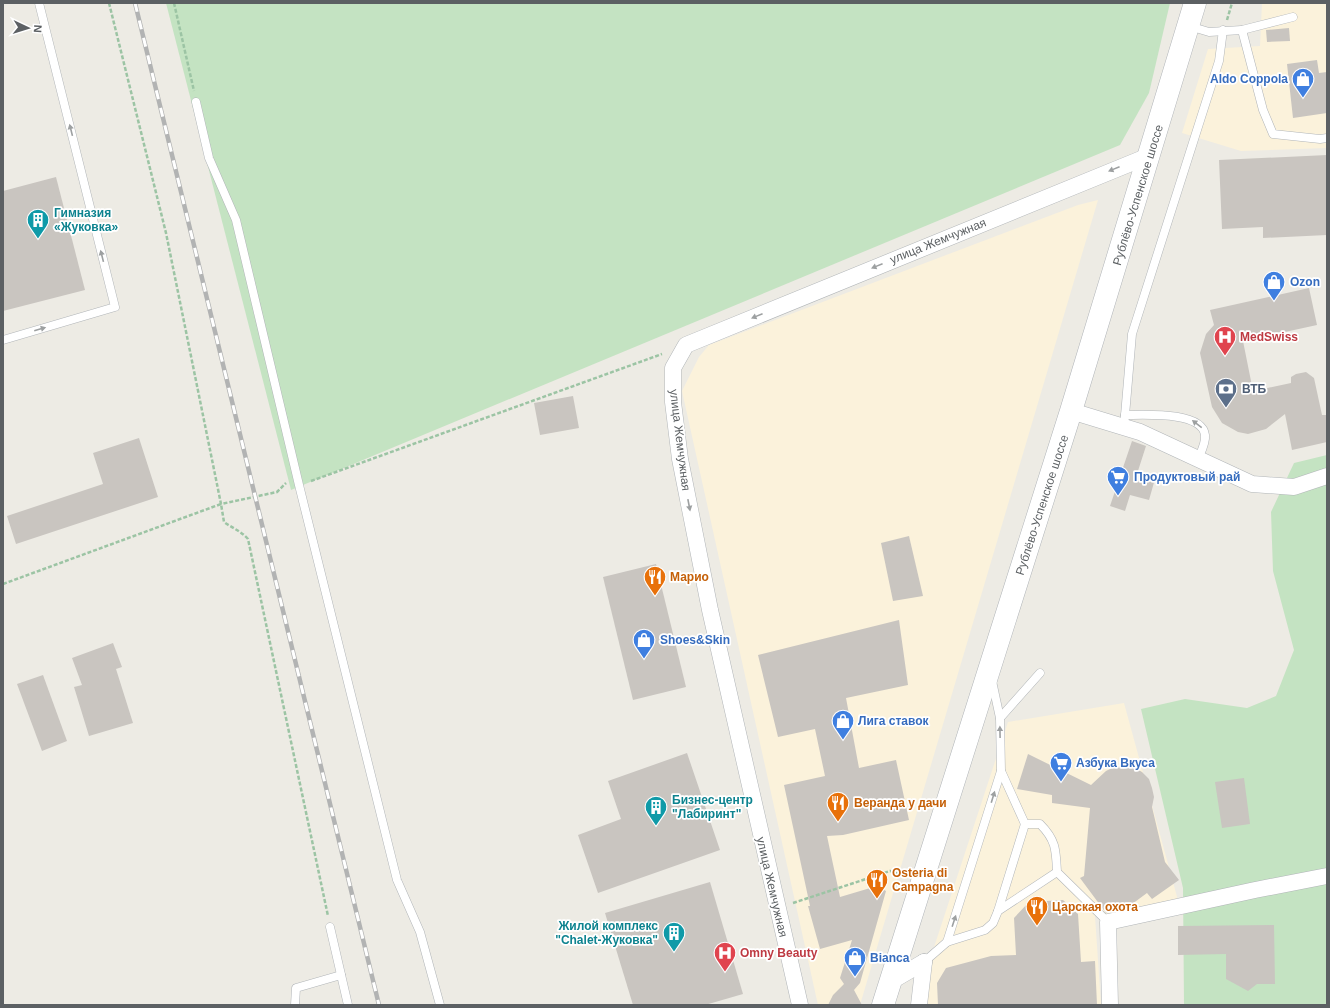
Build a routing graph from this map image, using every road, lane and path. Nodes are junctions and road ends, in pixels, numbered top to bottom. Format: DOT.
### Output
graph roads {
  1 [pos="39,3"];
  2 [pos="109,3"];
  3 [pos="174,3"];
  4 [pos="1195,3"];
  5 [pos="1232,3"];
  6 [pos="1293,17"];
  7 [pos="1189,26"];
  8 [pos="1223,30"];
  9 [pos="1242,30"];
  10 [pos="196,102"];
  11 [pos="1327,138"];
  12 [pos="1151,155"];
  13 [pos="3,340"];
  14 [pos="686,345"];
  15 [pos="1071,411"];
  16 [pos="1125,421"];
  17 [pos="1198,459"];
  18 [pos="296,474"];
  19 [pos="1327,476"];
  20 [pos="298,485"];
  21 [pos="221,504"];
  22 [pos="3,584"];
  23 [pos="990,670"];
  24 [pos="1040,673"];
  25 [pos="1000,718"];
  26 [pos="1001,771"];
  27 [pos="1025,824"];
  28 [pos="1057,872"];
  29 [pos="903,875"];
  30 [pos="1327,876"];
  31 [pos="936,886"];
  32 [pos="962,895"];
  33 [pos="777,908"];
  34 [pos="998,911"];
  35 [pos="1108,922"];
  36 [pos="330,927"];
  37 [pos="947,942"];
  38 [pos="924,962"];
  39 [pos="341,975"];
  40 [pos="890,982"];
  41 [pos="796,1004"];
  42 [pos="295,1005"];
  43 [pos="348,1005"];
  44 [pos="440,1005"];
  45 [pos="883,1005"];
  46 [pos="919,1005"];
  47 [pos="1110,1005"];
  13 -- 1 [label="lane, one-way"];
  2 -- 21 [label="path"];
  3 -- 10 [label="path"];
  4 -- 7 [label="main road, Рублёво-Успенское шоссе"];
  5 -- 8 [label="path"];
  6 -- 9 [label="lane"];
  7 -- 8 [label="lane"];
  7 -- 12 [label="main road, Рублёво-Успенское шоссе"];
  8 -- 9 [label="lane"];
  8 -- 16 [label="lane"];
  9 -- 11 [label="lane"];
  10 -- 18 [label="lane"];
  12 -- 14 [label="street, улица Жемчужная, one-way"];
  12 -- 15 [label="main road, Рублёво-Успенское шоссе"];
  14 -- 20 [label="path"];
  14 -- 33 [label="street, улица Жемчужная, one-way"];
  15 -- 16 [label="street"];
  15 -- 23 [label="main road, Рублёво-Успенское шоссе"];
  16 -- 17 [label="street"];
  17 -- 16 [label="lane, one-way"];
  17 -- 19 [label="street"];
  18 -- 20 [label="lane"];
  18 -- 21 [label="path"];
  20 -- 44 [label="lane"];
  21 -- 22 [label="path"];
  21 -- 36 [label="path"];
  23 -- 25 [label="lane"];
  23 -- 40 [label="main road, Рублёво-Успенское шоссе"];
  24 -- 25 [label="lane"];
  26 -- 25 [label="lane, one-way"];
  26 -- 27 [label="lane"];
  32 -- 26 [label="lane, one-way"];
  27 -- 28 [label="lane"];
  27 -- 34 [label="lane"];
  28 -- 34 [label="lane"];
  28 -- 35 [label="lane"];
  29 -- 33 [label="path"];
  30 -- 35 [label="street"];
  31 -- 32 [label="path"];
  37 -- 32 [label="lane, one-way"];
  33 -- 41 [label="street, улица Жемчужная"];
  34 -- 37 [label="lane"];
  35 -- 47 [label="street"];
  36 -- 39 [label="lane"];
  37 -- 38 [label="lane"];
  38 -- 40 [label="street"];
  38 -- 46 [label="street"];
  39 -- 42 [label="lane"];
  39 -- 43 [label="lane"];
  40 -- 45 [label="main road, Рублёво-Успенское шоссе"];
}
